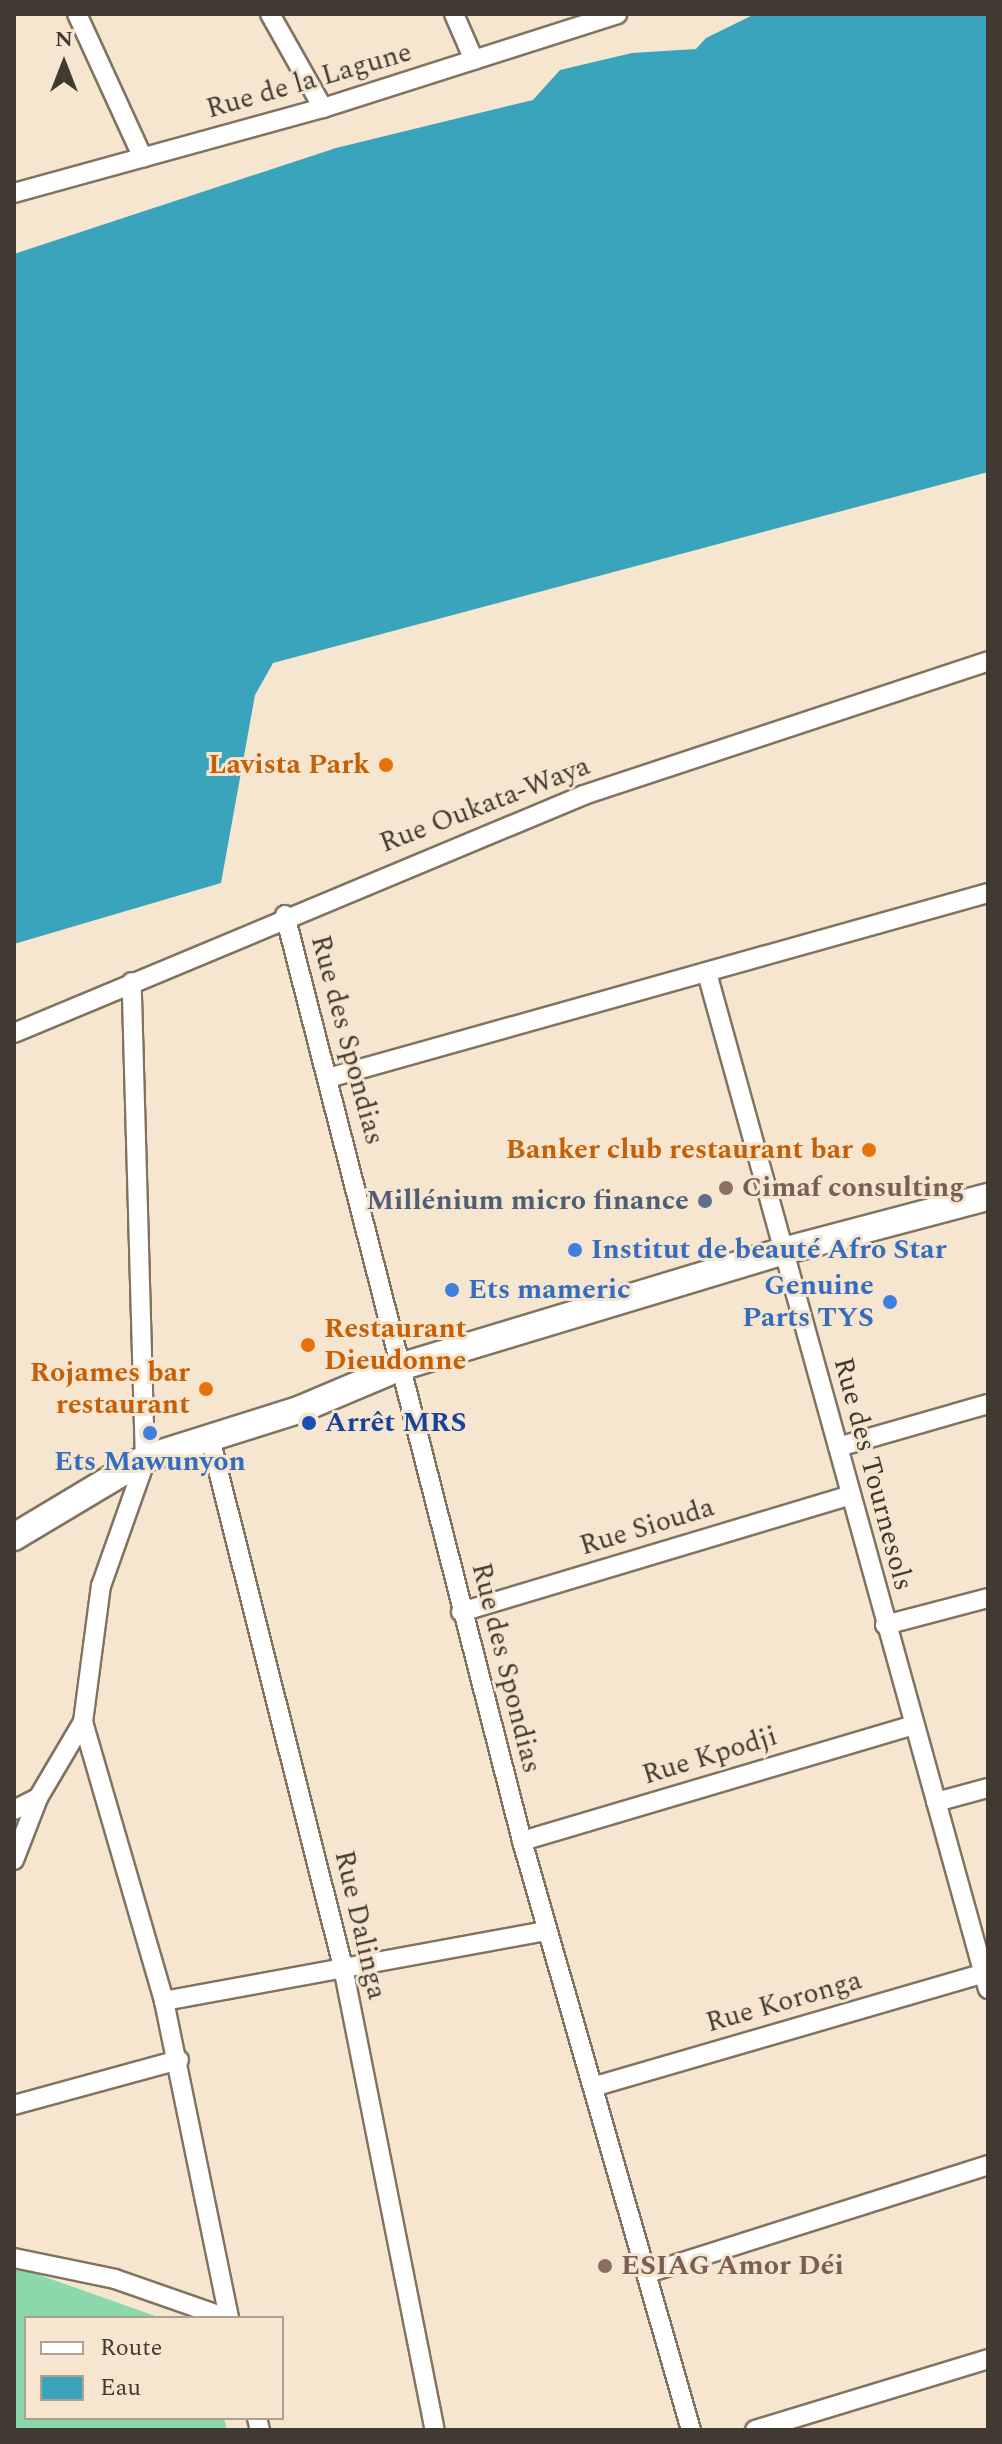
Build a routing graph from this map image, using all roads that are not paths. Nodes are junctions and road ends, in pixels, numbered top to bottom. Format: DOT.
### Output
graph roads {
  1 [pos="77,14"];
  2 [pos="270,14"];
  3 [pos="454,14"];
  4 [pos="617,14"];
  5 [pos="474,60"];
  6 [pos="323,108"];
  7 [pos="143,158"];
  8 [pos="14,193"];
  9 [pos="988,661"];
  10 [pos="988,893"];
  11 [pos="285,915"];
  12 [pos="707,973"];
  13 [pos="132,982"];
  14 [pos="14,1033"];
  15 [pos="328,1078"];
  16 [pos="988,1197"];
  17 [pos="783,1251"];
  18 [pos="403,1366"];
  19 [pos="988,1404"];
  20 [pos="210,1438"];
  21 [pos="838,1447"];
  22 [pos="145,1462"];
  23 [pos="848,1496"];
  24 [pos="14,1537"];
  25 [pos="988,1598"];
  26 [pos="461,1612"];
  27 [pos="885,1625"];
  28 [pos="83,1722"];
  29 [pos="914,1725"];
  30 [pos="988,1788"];
  31 [pos="38,1798"];
  32 [pos="936,1802"];
  33 [pos="14,1810"];
  34 [pos="522,1841"];
  35 [pos="14,1860"];
  36 [pos="546,1931"];
  37 [pos="343,1967"];
  38 [pos="987,1978"];
  39 [pos="164,2001"];
  40 [pos="179,2060"];
  41 [pos="596,2086"];
  42 [pos="14,2105"];
  43 [pos="988,2165"];
  44 [pos="14,2258"];
  45 [pos="648,2273"];
  46 [pos="222,2316"];
  47 [pos="228,2316"];
  48 [pos="988,2359"];
  49 [pos="435,2430"];
  50 [pos="691,2430"];
  51 [pos="755,2430"];
  1 -- 7 [label="street"];
  2 -- 6 [label="street"];
  3 -- 5 [label="street"];
  4 -- 5 [label="street, Rue de la Lagune"];
  5 -- 6 [label="street, Rue de la Lagune"];
  6 -- 7 [label="street, Rue de la Lagune"];
  7 -- 8 [label="street, Rue de la Lagune"];
  9 -- 11 [label="street, Rue Oukata-Waya"];
  10 -- 12 [label="street"];
  11 -- 13 [label="street, Rue Oukata-Waya"];
  11 -- 15 [label="street, Rue des Spondias"];
  12 -- 15 [label="street"];
  12 -- 17 [label="street, Rue des Tournesols"];
  13 -- 14 [label="street, Rue Oukata-Waya"];
  13 -- 22 [label="street"];
  15 -- 18 [label="street, Rue des Spondias"];
  16 -- 17 [label="street"];
  17 -- 18 [label="street"];
  17 -- 21 [label="street, Rue des Tournesols"];
  18 -- 20 [label="street"];
  18 -- 26 [label="street, Rue des Spondias"];
  19 -- 21 [label="street"];
  20 -- 22 [label="street"];
  20 -- 37 [label="street, Rue Dalinga"];
  21 -- 23 [label="street, Rue des Tournesols"];
  22 -- 24 [label="street"];
  22 -- 28 [label="street"];
  23 -- 26 [label="street, Rue Siouda"];
  23 -- 27 [label="street, Rue des Tournesols"];
  25 -- 27 [label="street"];
  26 -- 34 [label="street, Rue des Spondias"];
  27 -- 29 [label="street, Rue des Tournesols"];
  28 -- 31 [label="street"];
  28 -- 39 [label="street"];
  29 -- 32 [label="street, Rue des Tournesols"];
  29 -- 34 [label="street, Rue Kpodji"];
  30 -- 32 [label="street"];
  31 -- 33 [label="street"];
  31 -- 35 [label="street"];
  32 -- 38 [label="street, Rue des Tournesols"];
  34 -- 36 [label="street, Rue des Spondias"];
  36 -- 37 [label="street"];
  36 -- 41 [label="street, Rue des Spondias"];
  37 -- 39 [label="street"];
  37 -- 49 [label="street, Rue Dalinga"];
  38 -- 41 [label="street, Rue Koronga"];
  39 -- 40 [label="street"];
  40 -- 42 [label="street"];
  40 -- 47 [label="street"];
  41 -- 45 [label="street, Rue des Spondias"];
  43 -- 45 [label="street"];
  44 -- 46 [label="street"];
  45 -- 50 [label="street, Rue des Spondias"];
  48 -- 51 [label="street"];
}
